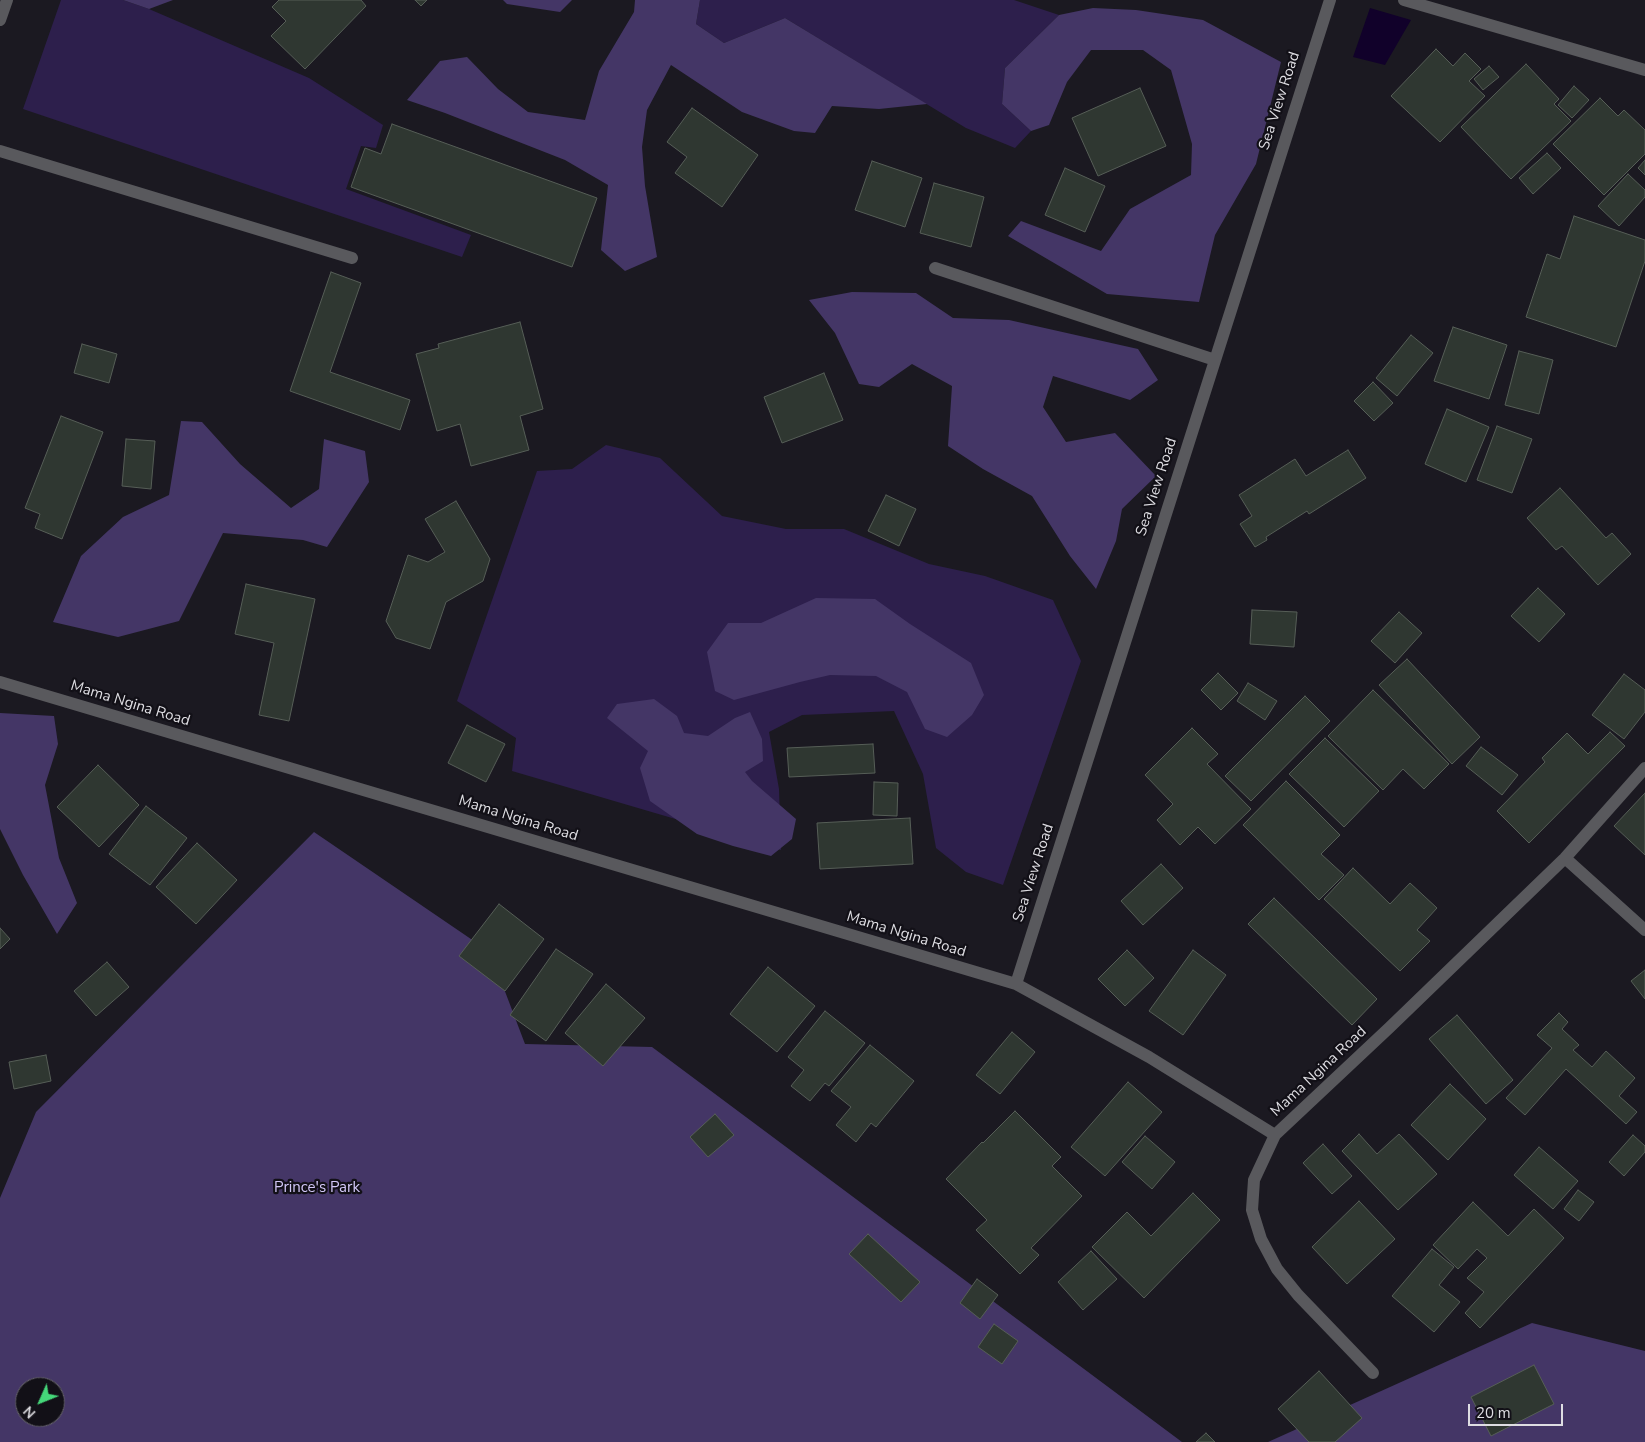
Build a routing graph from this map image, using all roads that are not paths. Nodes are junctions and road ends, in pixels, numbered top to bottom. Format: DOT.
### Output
graph roads {
  1 [pos="1330,0"];
  2 [pos="1404,0"];
  3 [pos="4,2"];
  4 [pos="0,20"];
  5 [pos="1645,70"];
  6 [pos="0,151"];
  7 [pos="352,258"];
  8 [pos="935,268"];
  9 [pos="1215,360"];
  10 [pos="0,682"];
  11 [pos="1645,768"];
  12 [pos="1565,858"];
  13 [pos="1645,930"];
  14 [pos="1016,984"];
  15 [pos="1275,1135"];
  16 [pos="1373,1373"];
  1 -- 9 [label="street, Sea View Road"];
  2 -- 5 [label="street"];
  3 -- 4 [label="street"];
  6 -- 7 [label="street"];
  8 -- 9 [label="street"];
  9 -- 14 [label="street, Sea View Road"];
  10 -- 14 [label="street, Mama Ngina Road"];
  11 -- 12 [label="street, Mama Ngina Road"];
  12 -- 13 [label="street"];
  12 -- 15 [label="street, Mama Ngina Road"];
  14 -- 15 [label="street, Mama Ngina Road"];
  15 -- 16 [label="street"];
}
